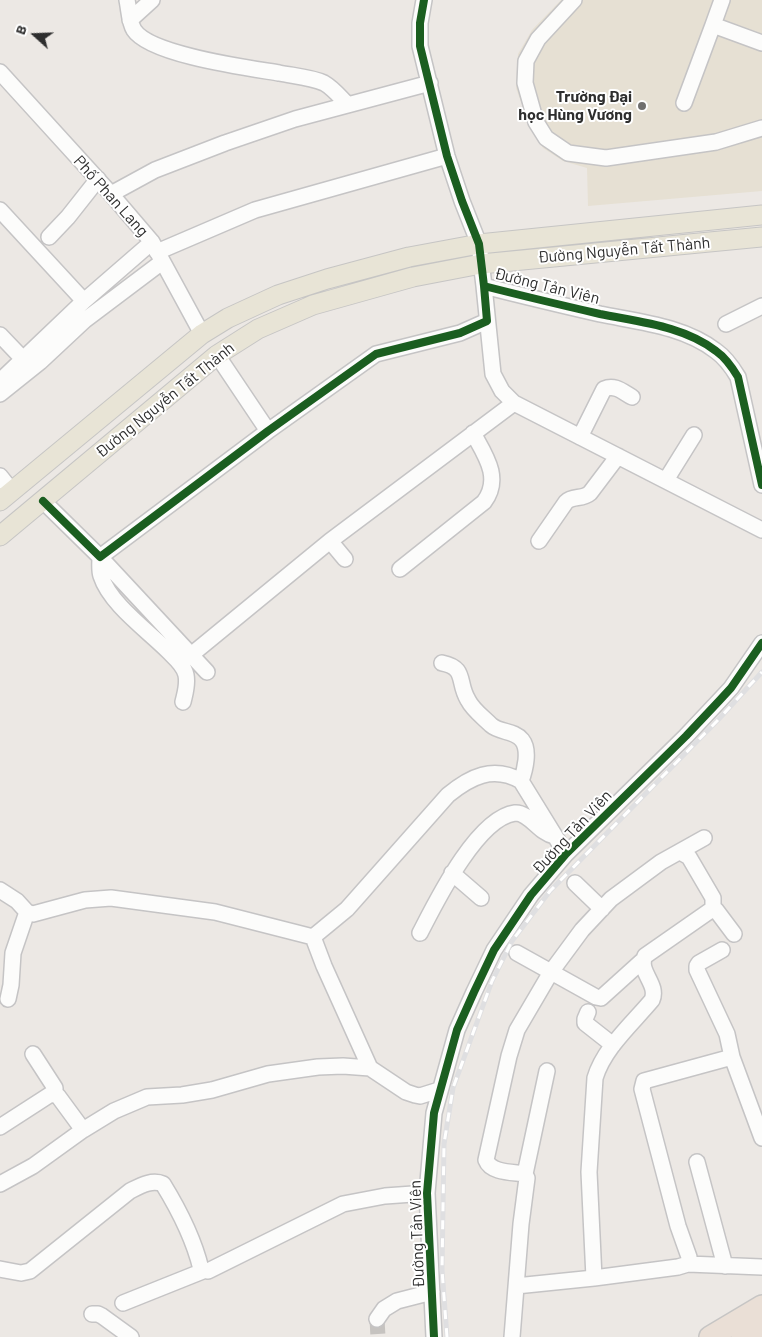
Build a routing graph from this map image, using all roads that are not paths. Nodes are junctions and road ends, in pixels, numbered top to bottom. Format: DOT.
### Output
graph roads {
  1 [pos="128,0"];
  2 [pos="152,0"];
  3 [pos="424,0"];
  4 [pos="574,0"];
  5 [pos="722,0"];
  6 [pos="130,20"];
  7 [pos="713,25"];
  8 [pos="762,42"];
  9 [pos="0,72"];
  10 [pos="430,82"];
  11 [pos="684,103"];
  12 [pos="347,104"];
  13 [pos="762,128"];
  14 [pos="447,156"];
  15 [pos="98,179"];
  16 [pos="112,194"];
  17 [pos="0,210"];
  18 [pos="762,215"];
  19 [pos="50,237"];
  20 [pos="762,237"];
  21 [pos="478,244"];
  22 [pos="157,252"];
  23 [pos="481,264"];
  24 [pos="484,286"];
  25 [pos="84,301"];
  26 [pos="762,306"];
  27 [pos="488,321"];
  28 [pos="726,324"];
  29 [pos="0,334"];
  30 [pos="202,334"];
  31 [pos="217,355"];
  32 [pos="22,358"];
  33 [pos="0,381"];
  34 [pos="0,394"];
  35 [pos="632,398"];
  36 [pos="514,403"];
  37 [pos="268,431"];
  38 [pos="473,432"];
  39 [pos="694,435"];
  40 [pos="580,437"];
  41 [pos="618,456"];
  42 [pos="0,476"];
  43 [pos="666,480"];
  44 [pos="762,485"];
  45 [pos="6,496"];
  46 [pos="43,501"];
  47 [pos="762,530"];
  48 [pos="0,536"];
  49 [pos="330,541"];
  50 [pos="538,541"];
  51 [pos="100,557"];
  52 [pos="344,559"];
  53 [pos="400,569"];
  54 [pos="762,643"];
  55 [pos="190,655"];
  56 [pos="442,663"];
  57 [pos="206,672"];
  58 [pos="183,702"];
  59 [pos="521,781"];
  60 [pos="555,836"];
  61 [pos="704,838"];
  62 [pos="680,852"];
  63 [pos="566,854"];
  64 [pos="452,873"];
  65 [pos="575,883"];
  66 [pos="0,890"];
  67 [pos="481,898"];
  68 [pos="602,909"];
  69 [pos="711,910"];
  70 [pos="27,912"];
  71 [pos="420,933"];
  72 [pos="734,934"];
  73 [pos="313,937"];
  74 [pos="722,950"];
  75 [pos="517,953"];
  76 [pos="642,961"];
  77 [pos="551,972"];
  78 [pos="8,999"];
  79 [pos="588,1012"];
  80 [pos="613,1045"];
  81 [pos="33,1054"];
  82 [pos="732,1057"];
  83 [pos="370,1068"];
  84 [pos="547,1071"];
  85 [pos="439,1090"];
  86 [pos="55,1094"];
  87 [pos="0,1127"];
  88 [pos="83,1130"];
  89 [pos="762,1138"];
  90 [pos="697,1162"];
  91 [pos="525,1174"];
  92 [pos="0,1184"];
  93 [pos="427,1193"];
  94 [pos="688,1264"];
  95 [pos="725,1266"];
  96 [pos="762,1267"];
  97 [pos="0,1269"];
  98 [pos="203,1271"];
  99 [pos="594,1278"];
  100 [pos="516,1286"];
  101 [pos="432,1292"];
  102 [pos="123,1303"];
  103 [pos="762,1306"];
  104 [pos="92,1314"];
  105 [pos="377,1319"];
  106 [pos="762,1325"];
  107 [pos="131,1337"];
  108 [pos="434,1337"];
  109 [pos="512,1337"];
  110 [pos="710,1337"];
  111 [pos="742,1337"];
  1 -- 6 [label="street"];
  2 -- 6 [label="street"];
  3 -- 10 [label="street, Đường Tản Viên"];
  4 -- 13 [label="street"];
  5 -- 7 [label="street"];
  6 -- 12 [label="street"];
  7 -- 8 [label="street"];
  7 -- 11 [label="street"];
  9 -- 15 [label="street, Phố Phan Lang"];
  10 -- 12 [label="street"];
  10 -- 14 [label="street, Đường Tản Viên"];
  12 -- 16 [label="street"];
  14 -- 21 [label="street, Đường Tản Viên"];
  14 -- 22 [label="street"];
  15 -- 16 [label="street, Phố Phan Lang"];
  15 -- 19 [label="street"];
  16 -- 22 [label="street, Phố Phan Lang"];
  17 -- 25 [label="street"];
  18 -- 21 [label="main road, Đường Nguyễn Tất Thành"];
  20 -- 23 [label="main road, Đường Nguyễn Tất Thành"];
  21 -- 23 [label="street, Đường Tản Viên"];
  21 -- 30 [label="main road, Đường Nguyễn Tất Thành"];
  22 -- 25 [label="street"];
  22 -- 30 [label="street, Phố Phan Lang"];
  22 -- 34 [label="street"];
  23 -- 24 [label="street, Đường Tản Viên"];
  23 -- 31 [label="main road, Đường Nguyễn Tất Thành"];
  24 -- 27 [label="street"];
  24 -- 44 [label="street, Đường Tản Viên"];
  25 -- 32 [label="street"];
  26 -- 28 [label="street"];
  27 -- 36 [label="street"];
  27 -- 37 [label="street"];
  29 -- 32 [label="street"];
  30 -- 45 [label="main road, Đường Nguyễn Tất Thành"];
  31 -- 37 [label="street"];
  31 -- 46 [label="main road, Đường Nguyễn Tất Thành"];
  32 -- 33 [label="street"];
  35 -- 40 [label="street"];
  36 -- 38 [label="street"];
  36 -- 40 [label="street"];
  37 -- 51 [label="street"];
  38 -- 49 [label="street"];
  38 -- 53 [label="street"];
  39 -- 43 [label="street"];
  40 -- 41 [label="street"];
  41 -- 43 [label="street"];
  41 -- 50 [label="street"];
  42 -- 45 [label="street"];
  43 -- 47 [label="street"];
  46 -- 48 [label="main road, Đường Nguyễn Tất Thành"];
  46 -- 51 [label="street"];
  49 -- 52 [label="street"];
  49 -- 55 [label="street"];
  51 -- 55 [label="street"];
  51 -- 58 [label="street"];
  54 -- 63 [label="street, Đường Tản Viên"];
  55 -- 57 [label="street"];
  56 -- 59 [label="street"];
  59 -- 60 [label="street"];
  59 -- 73 [label="street"];
  60 -- 63 [label="street"];
  60 -- 64 [label="street"];
  61 -- 62 [label="street"];
  62 -- 68 [label="street"];
  62 -- 69 [label="street"];
  63 -- 85 [label="street, Đường Tản Viên"];
  64 -- 67 [label="street"];
  64 -- 71 [label="street"];
  65 -- 68 [label="street"];
  66 -- 70 [label="street"];
  68 -- 77 [label="street"];
  69 -- 72 [label="street"];
  69 -- 76 [label="street"];
  70 -- 73 [label="street"];
  70 -- 78 [label="street"];
  73 -- 83 [label="street"];
  74 -- 82 [label="street"];
  75 -- 77 [label="street"];
  76 -- 77 [label="street"];
  76 -- 80 [label="street"];
  77 -- 91 [label="street"];
  79 -- 80 [label="street"];
  80 -- 99 [label="street"];
  81 -- 86 [label="street"];
  82 -- 89 [label="street"];
  82 -- 94 [label="street"];
  83 -- 85 [label="street"];
  83 -- 88 [label="street"];
  84 -- 91 [label="street"];
  85 -- 93 [label="street, Đường Tản Viên"];
  86 -- 87 [label="street"];
  86 -- 88 [label="street"];
  88 -- 92 [label="street"];
  90 -- 95 [label="street"];
  91 -- 100 [label="street"];
  93 -- 98 [label="street"];
  93 -- 101 [label="street, Đường Tản Viên"];
  94 -- 95 [label="street"];
  94 -- 99 [label="street"];
  95 -- 96 [label="street"];
  97 -- 98 [label="street"];
  98 -- 102 [label="street"];
  99 -- 100 [label="street"];
  100 -- 109 [label="street"];
  101 -- 105 [label="street"];
  101 -- 108 [label="street, Đường Tản Viên"];
  103 -- 110 [label="highway"];
  104 -- 107 [label="street"];
  106 -- 111 [label="highway"];
}
